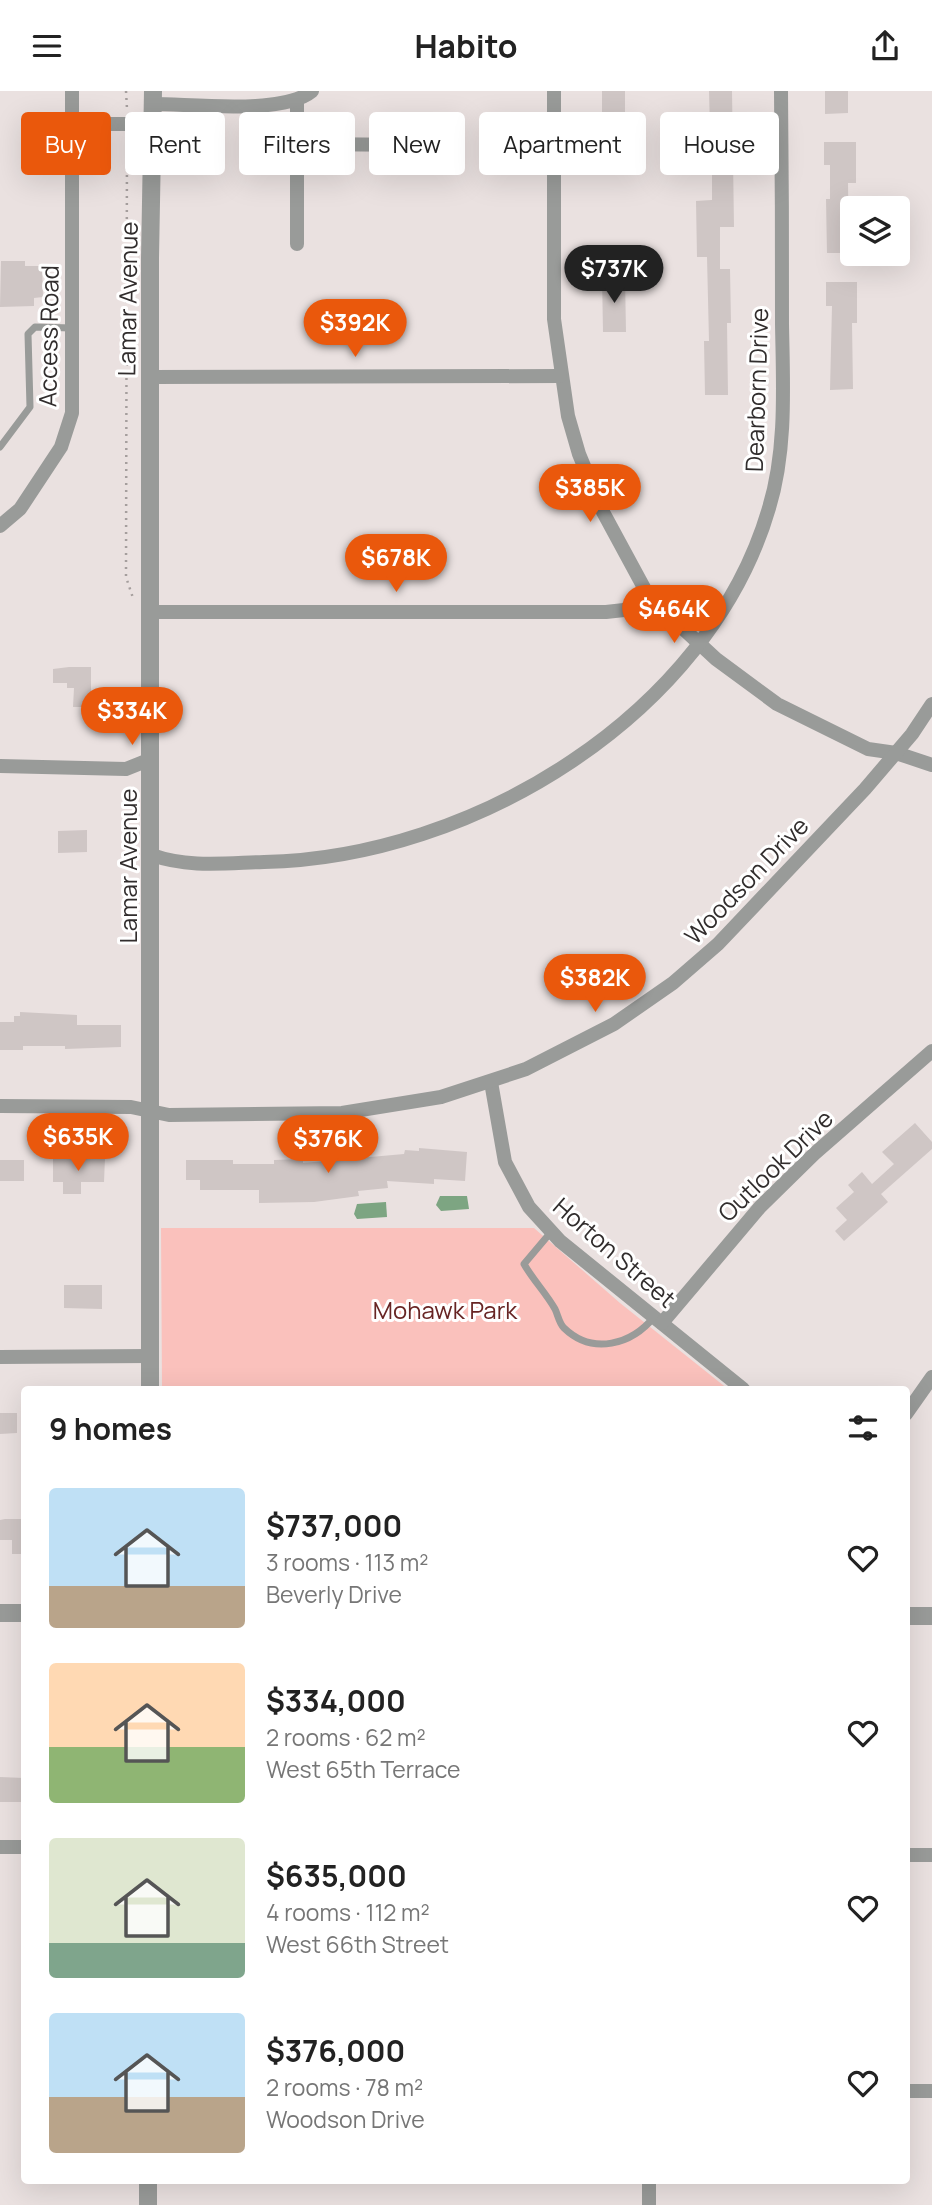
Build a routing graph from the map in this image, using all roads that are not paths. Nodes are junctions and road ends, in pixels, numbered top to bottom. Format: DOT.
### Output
graph roads {
  1 [pos="72,91"];
  2 [pos="312,91"];
  3 [pos="554,91"];
  4 [pos="781,91"];
  5 [pos="153,97"];
  6 [pos="297,101"];
  7 [pos="72,112"];
  8 [pos="298,112"];
  9 [pos="72,175"];
  10 [pos="152,175"];
  11 [pos="298,175"];
  12 [pos="297,244"];
  13 [pos="72,328"];
  14 [pos="560,376"];
  15 [pos="151,377"];
  16 [pos="0,447"];
  17 [pos="0,526"];
  18 [pos="649,597"];
  19 [pos="150,612"];
  20 [pos="699,642"];
  21 [pos="932,704"];
  22 [pos="896,753"];
  23 [pos="151,759"];
  24 [pos="932,765"];
  25 [pos="0,767"];
  26 [pos="152,855"];
  27 [pos="932,1051"];
  28 [pos="491,1082"];
  29 [pos="0,1106"];
  30 [pos="151,1111"];
  31 [pos="551,1231"];
  32 [pos="658,1320"];
  33 [pos="150,1356"];
  34 [pos="0,1357"];
  35 [pos="932,1377"];
  36 [pos="150,1386"];
  37 [pos="739,1386"];
  38 [pos="910,1408"];
  39 [pos="0,1613"];
  40 [pos="21,1613"];
  41 [pos="910,1616"];
  42 [pos="932,1616"];
  43 [pos="0,1847"];
  44 [pos="21,1847"];
  45 [pos="910,1855"];
  46 [pos="932,1855"];
  47 [pos="910,2091"];
  48 [pos="932,2091"];
  49 [pos="148,2184"];
  50 [pos="649,2184"];
  51 [pos="148,2205"];
  52 [pos="649,2205"];
  1 -- 7 [label="street, Access Road"];
  2 -- 6 [label="street"];
  3 -- 14 [label="street"];
  4 -- 20 [label="street, Dearborn Drive"];
  5 -- 6 [label="street"];
  6 -- 8 [label="street"];
  9 -- 13 [label="street, Access Road"];
  10 -- 15 [label="street, Lamar Avenue"];
  11 -- 12 [label="street"];
  13 -- 16 [label="lane"];
  13 -- 17 [label="street, Access Road"];
  14 -- 15 [label="street"];
  14 -- 18 [label="street"];
  15 -- 19 [label="street, Lamar Avenue"];
  18 -- 19 [label="street"];
  18 -- 20 [label="street"];
  19 -- 23 [label="street, Lamar Avenue"];
  20 -- 22 [label="street"];
  20 -- 26 [label="street, Dearborn Drive"];
  21 -- 22 [label="street, Woodson Drive"];
  22 -- 24 [label="street"];
  22 -- 28 [label="street, Woodson Drive"];
  23 -- 25 [label="street"];
  23 -- 26 [label="street, Lamar Avenue"];
  26 -- 30 [label="street, Lamar Avenue"];
  27 -- 32 [label="street, Outlook Drive"];
  28 -- 30 [label="street, Woodson Drive"];
  28 -- 31 [label="street, Horton Street"];
  29 -- 30 [label="street, Woodson Drive"];
  30 -- 33 [label="street, Lamar Avenue"];
  31 -- 32 [label="street, Horton Street"];
  31 -- 32 [label="lane"];
  32 -- 37 [label="street, Horton Street"];
  33 -- 34 [label="street"];
  33 -- 36 [label="street, Lamar Avenue"];
  35 -- 38 [label="street"];
  39 -- 40 [label="street"];
  41 -- 42 [label="street"];
  43 -- 44 [label="street"];
  45 -- 46 [label="street"];
  47 -- 48 [label="street"];
  49 -- 51 [label="street"];
  50 -- 52 [label="street"];
}
